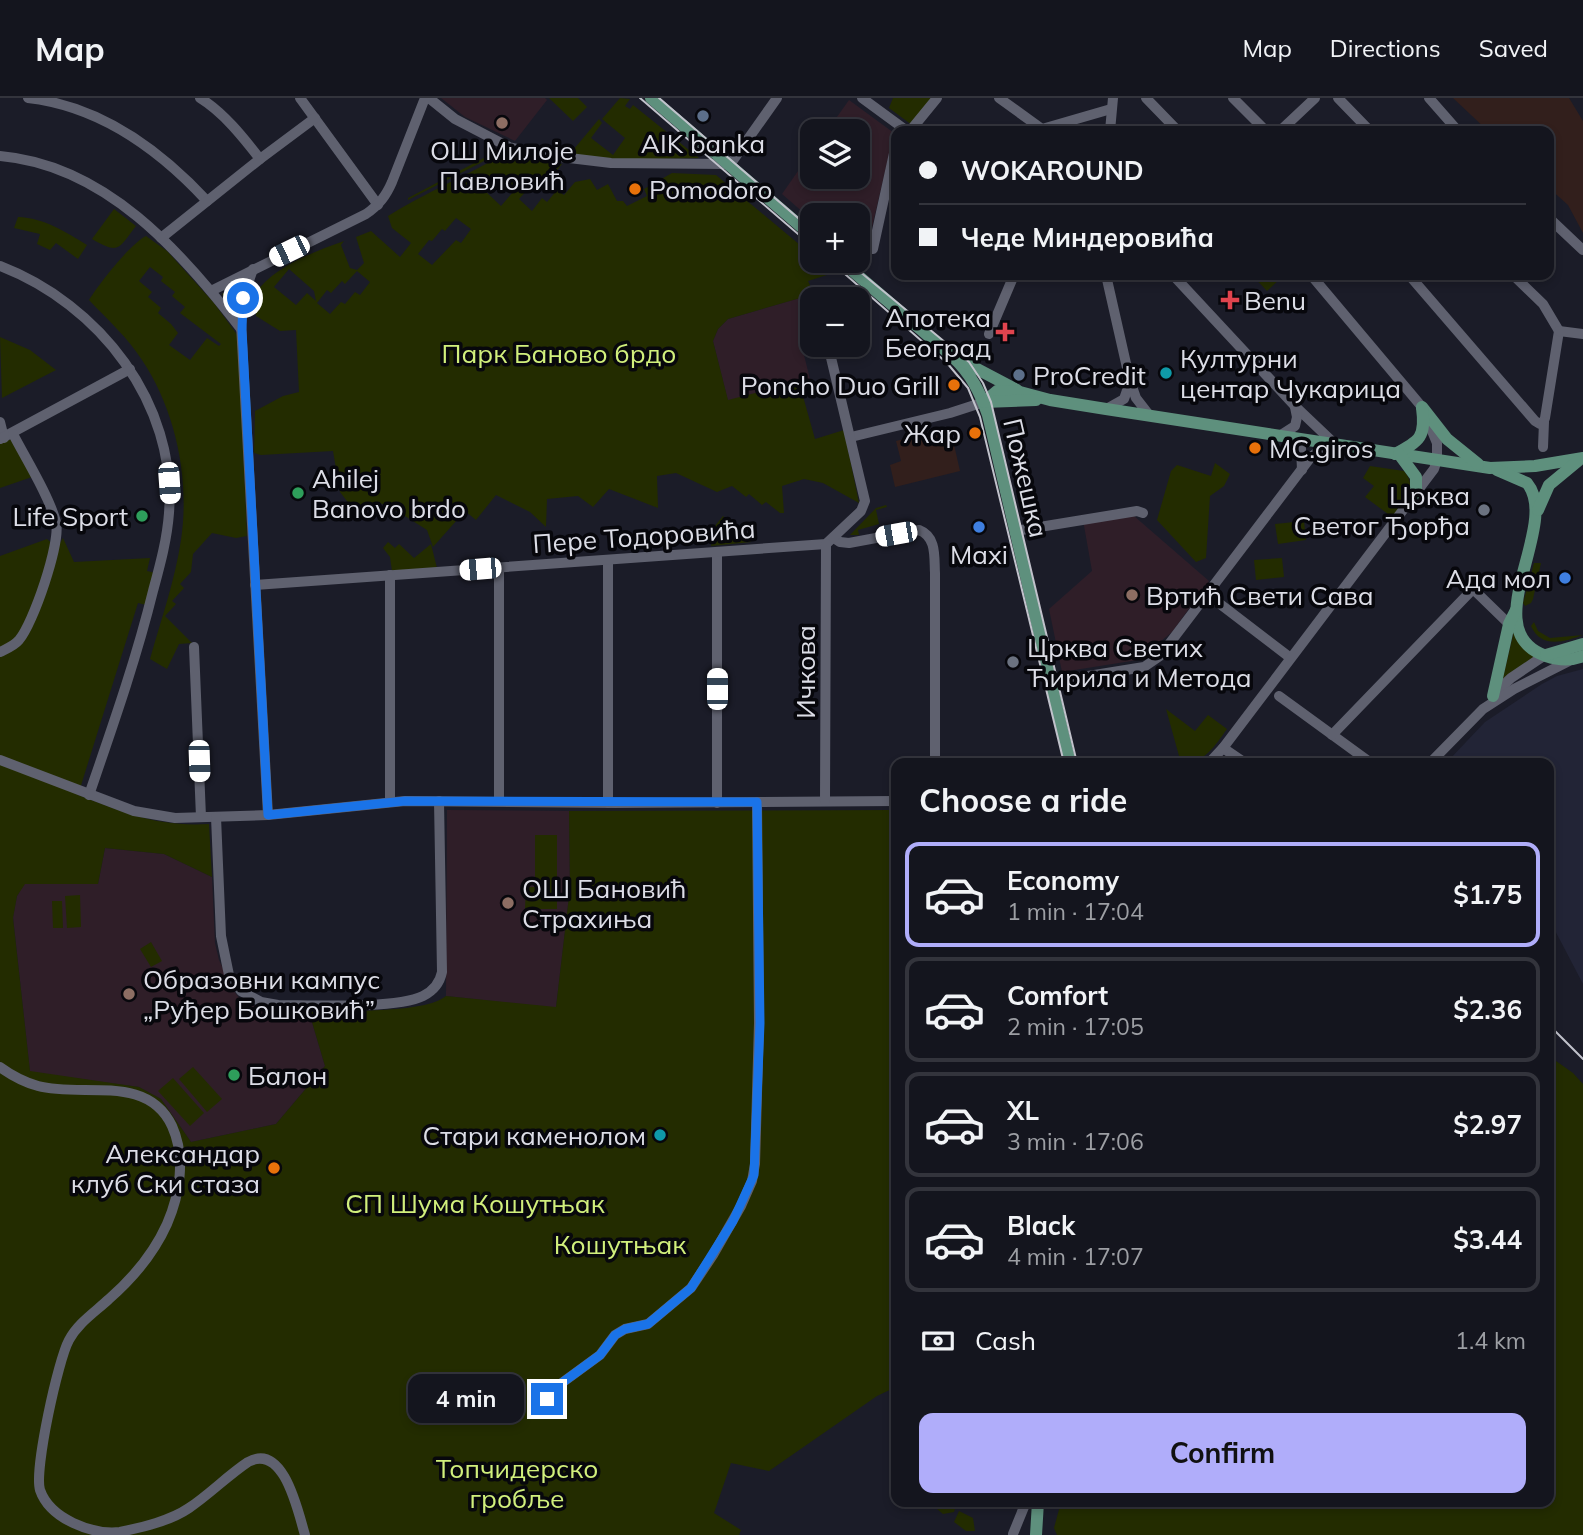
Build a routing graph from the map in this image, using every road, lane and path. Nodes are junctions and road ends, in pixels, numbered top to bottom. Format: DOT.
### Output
graph roads {
  1 [pos="28,98"];
  2 [pos="200,98"];
  3 [pos="300,98"];
  4 [pos="427,98"];
  5 [pos="651,98"];
  6 [pos="777,98"];
  7 [pos="862,98"];
  8 [pos="884,98"];
  9 [pos="937,98"];
  10 [pos="999,98"];
  11 [pos="1113,98"];
  12 [pos="1146,98"];
  13 [pos="1233,98"];
  14 [pos="1315,98"];
  15 [pos="1338,98"];
  16 [pos="1429,98"];
  17 [pos="876,108"];
  18 [pos="1111,109"];
  19 [pos="315,118"];
  20 [pos="900,126"];
  21 [pos="909,126"];
  22 [pos="1036,126"];
  23 [pos="1051,126"];
  24 [pos="1110,126"];
  25 [pos="1173,126"];
  26 [pos="1261,126"];
  27 [pos="1285,126"];
  28 [pos="1365,126"];
  29 [pos="1454,126"];
  30 [pos="0,156"];
  31 [pos="260,159"];
  32 [pos="728,165"];
  33 [pos="891,167"];
  34 [pos="207,201"];
  35 [pos="378,205"];
  36 [pos="1554,223"];
  37 [pos="800,226"];
  38 [pos="161,238"];
  39 [pos="873,249"];
  40 [pos="1583,250"];
  41 [pos="0,266"];
  42 [pos="253,269"];
  43 [pos="855,273"];
  44 [pos="1012,280"];
  45 [pos="1107,280"];
  46 [pos="1178,280"];
  47 [pos="1315,280"];
  48 [pos="1413,280"];
  49 [pos="1518,280"];
  50 [pos="211,291"];
  51 [pos="242,330"];
  52 [pos="1559,331"];
  53 [pos="989,334"];
  54 [pos="1583,334"];
  55 [pos="831,357"];
  56 [pos="953,358"];
  57 [pos="130,369"];
  58 [pos="1130,381"];
  59 [pos="1020,391"];
  60 [pos="1050,400"];
  61 [pos="984,402"];
  62 [pos="1295,406"];
  63 [pos="1422,407"];
  64 [pos="1106,409"];
  65 [pos="1150,416"];
  66 [pos="1539,421"];
  67 [pos="0,422"];
  68 [pos="1286,436"];
  69 [pos="6,437"];
  70 [pos="851,437"];
  71 [pos="1332,444"];
  72 [pos="1543,447"];
  73 [pos="1397,454"];
  74 [pos="1582,459"];
  75 [pos="1437,460"];
  76 [pos="1485,467"];
  77 [pos="1301,470"];
  78 [pos="1416,493"];
  79 [pos="1143,513"];
  80 [pos="1536,515"];
  81 [pos="1016,531"];
  82 [pos="830,541"];
  83 [pos="717,553"];
  84 [pos="608,561"];
  85 [pos="499,568"];
  86 [pos="390,575"];
  87 [pos="255,585"];
  88 [pos="1207,594"];
  89 [pos="1516,610"];
  90 [pos="1509,624"];
  91 [pos="1583,644"];
  92 [pos="194,647"];
  93 [pos="0,652"];
  94 [pos="1545,655"];
  95 [pos="1288,656"];
  96 [pos="1577,658"];
  97 [pos="1051,682"];
  98 [pos="1279,696"];
  99 [pos="1493,696"];
  100 [pos="1483,709"];
  101 [pos="1332,735"];
  102 [pos="1223,748"];
  103 [pos="935,758"];
  104 [pos="1069,758"];
  105 [pos="1214,758"];
  106 [pos="1238,758"];
  107 [pos="1364,758"];
  108 [pos="1435,758"];
  109 [pos="0,760"];
  110 [pos="89,795"];
  111 [pos="439,801"];
  112 [pos="499,801"];
  113 [pos="825,801"];
  114 [pos="891,801"];
  115 [pos="390,802"];
  116 [pos="757,802"];
  117 [pos="608,803"];
  118 [pos="717,803"];
  119 [pos="268,815"];
  120 [pos="201,817"];
  121 [pos="216,817"];
  122 [pos="0,1067"];
  123 [pos="547,1399"];
  124 [pos="1026,1507"];
  125 [pos="1028,1507"];
  126 [pos="1038,1507"];
  127 [pos="1037,1534"];
  128 [pos="305,1535"];
  129 [pos="1013,1535"];
  1 -- 34 [label="street"];
  2 -- 31 [label="street"];
  3 -- 19 [label="street"];
  4 -- 32 [label="street"];
  4 -- 35 [label="street"];
  5 -- 32 [label="main road"];
  6 -- 32 [label="street"];
  7 -- 17 [label="street"];
  8 -- 17 [label="street"];
  9 -- 21 [label="street"];
  10 -- 22 [label="street"];
  11 -- 18 [label="street"];
  12 -- 25 [label="street"];
  13 -- 26 [label="street"];
  14 -- 27 [label="street"];
  15 -- 28 [label="street"];
  16 -- 29 [label="street"];
  17 -- 20 [label="street"];
  18 -- 23 [label="street"];
  18 -- 24 [label="street"];
  19 -- 31 [label="street"];
  19 -- 35 [label="street"];
  30 -- 38 [label="street"];
  31 -- 34 [label="street"];
  32 -- 37 [label="main road"];
  33 -- 39 [label="street"];
  34 -- 38 [label="street"];
  35 -- 42 [label="street"];
  36 -- 40 [label="street"];
  38 -- 50 [label="street"];
  41 -- 57 [label="street"];
  42 -- 50 [label="street"];
  42 -- 51 [label="street"];
  43 -- 56 [label="main road, Пожешка"];
  44 -- 53 [label="street"];
  45 -- 58 [label="street"];
  46 -- 62 [label="street"];
  47 -- 63 [label="street"];
  48 -- 66 [label="street"];
  49 -- 52 [label="street"];
  50 -- 51 [label="street"];
  51 -- 87 [label="street"];
  52 -- 54 [label="street"];
  52 -- 66 [label="street"];
  55 -- 70 [label="street"];
  56 -- 59 [label="main road"];
  56 -- 61 [label="main road, Пожешка"];
  57 -- 69 [label="street"];
  57 -- 110 [label="street"];
  58 -- 64 [label="street"];
  58 -- 65 [label="street"];
  59 -- 60 [label="main road"];
  59 -- 61 [label="main road"];
  60 -- 61 [label="main road"];
  60 -- 64 [label="main road"];
  61 -- 70 [label="street"];
  61 -- 81 [label="main road, Пожешка"];
  62 -- 68 [label="street"];
  62 -- 71 [label="street"];
  63 -- 73 [label="main road"];
  63 -- 75 [label="street"];
  63 -- 76 [label="main road"];
  64 -- 65 [label="main road"];
  65 -- 68 [label="main road"];
  66 -- 72 [label="street"];
  67 -- 69 [label="street"];
  68 -- 71 [label="main road"];
  68 -- 77 [label="street"];
  69 -- 93 [label="street"];
  70 -- 82 [label="street"];
  71 -- 73 [label="main road"];
  71 -- 77 [label="street"];
  73 -- 75 [label="main road"];
  73 -- 78 [label="main road"];
  74 -- 76 [label="main road"];
  74 -- 80 [label="main road"];
  75 -- 76 [label="main road"];
  75 -- 78 [label="street"];
  76 -- 80 [label="main road"];
  77 -- 88 [label="street"];
  78 -- 102 [label="street"];
  79 -- 81 [label="street"];
  80 -- 89 [label="main road"];
  81 -- 97 [label="main road, Пожешка"];
  82 -- 83 [label="street, Пере Тодоровића"];
  82 -- 103 [label="street, Пере Тодоровића"];
  82 -- 113 [label="street, Ичкова"];
  83 -- 84 [label="street, Пере Тодоровића"];
  83 -- 118 [label="street"];
  84 -- 85 [label="street, Пере Тодоровића"];
  84 -- 117 [label="street"];
  85 -- 86 [label="street, Пере Тодоровића"];
  85 -- 112 [label="street"];
  86 -- 87 [label="street, Пере Тодоровића"];
  86 -- 115 [label="street"];
  87 -- 119 [label="street"];
  88 -- 95 [label="street"];
  88 -- 97 [label="street"];
  89 -- 90 [label="main road"];
  89 -- 94 [label="main road"];
  90 -- 99 [label="main road"];
  90 -- 101 [label="street"];
  91 -- 94 [label="main road"];
  92 -- 120 [label="street"];
  94 -- 96 [label="main road"];
  94 -- 99 [label="street"];
  96 -- 100 [label="street"];
  97 -- 104 [label="main road, Пожешка"];
  98 -- 101 [label="street"];
  99 -- 100 [label="street"];
  100 -- 108 [label="street"];
  101 -- 107 [label="street"];
  102 -- 105 [label="street"];
  102 -- 106 [label="street"];
  109 -- 110 [label="street"];
  110 -- 120 [label="street"];
  111 -- 112 [label="street"];
  111 -- 115 [label="street"];
  111 -- 121 [label="street"];
  112 -- 117 [label="street"];
  113 -- 114 [label="street"];
  113 -- 116 [label="street"];
  115 -- 119 [label="street"];
  116 -- 118 [label="street"];
  116 -- 123 [label="street"];
  117 -- 118 [label="street"];
  119 -- 121 [label="street"];
  120 -- 121 [label="street"];
  122 -- 128 [label="street"];
  124 -- 129 [label="street"];
  125 -- 127 [label="street"];
  126 -- 127 [label="main road"];
  127 -- 129 [label="street"];
}
